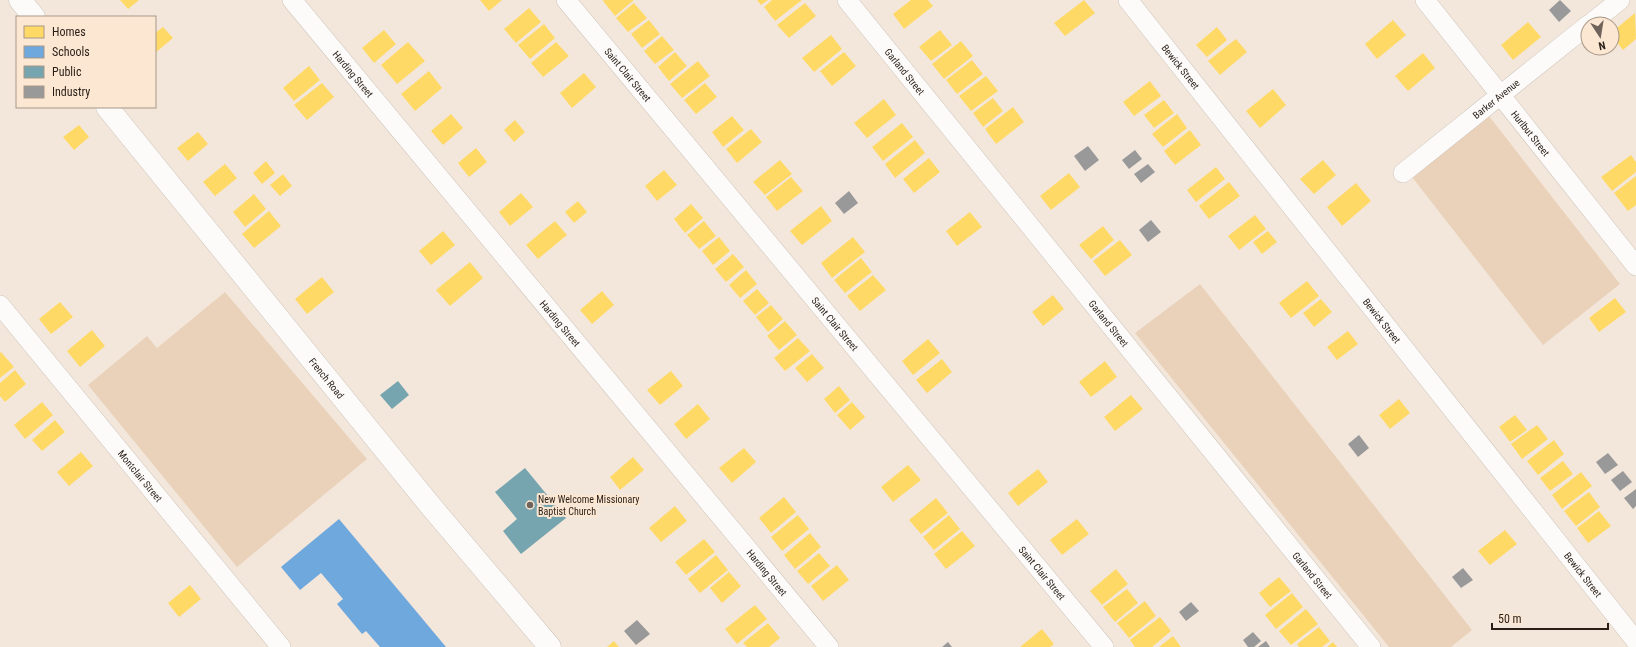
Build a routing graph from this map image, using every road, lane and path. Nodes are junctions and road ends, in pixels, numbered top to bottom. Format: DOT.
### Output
graph roads {
  1 [pos="20,0"];
  2 [pos="292,0"];
  3 [pos="566,0"];
  4 [pos="848,0"];
  5 [pos="1128,0"];
  6 [pos="1425,0"];
  7 [pos="1620,0"];
  8 [pos="33,16"];
  9 [pos="1600,16"];
  10 [pos="1580,32"];
  11 [pos="1501,95"];
  12 [pos="108,108"];
  13 [pos="1403,173"];
  14 [pos="1636,266"];
  15 [pos="0,305"];
  16 [pos="1636,641"];
  17 [pos="281,647"];
  18 [pos="550,647"];
  19 [pos="829,647"];
  20 [pos="1104,647"];
  21 [pos="1371,647"];
  1 -- 8 [label="street"];
  2 -- 19 [label="street, Harding Street"];
  3 -- 20 [label="street, Saint Clair Street"];
  4 -- 21 [label="street, Garland Street"];
  5 -- 16 [label="street, Bewick Street"];
  6 -- 11 [label="street, Hurlbut Street"];
  7 -- 9 [label="street, Barker Avenue"];
  10 -- 11 [label="street, Barker Avenue"];
  11 -- 13 [label="street, Barker Avenue"];
  11 -- 14 [label="street, Hurlbut Street"];
  12 -- 18 [label="street, French Road"];
  15 -- 17 [label="street, Montclair Street"];
}
